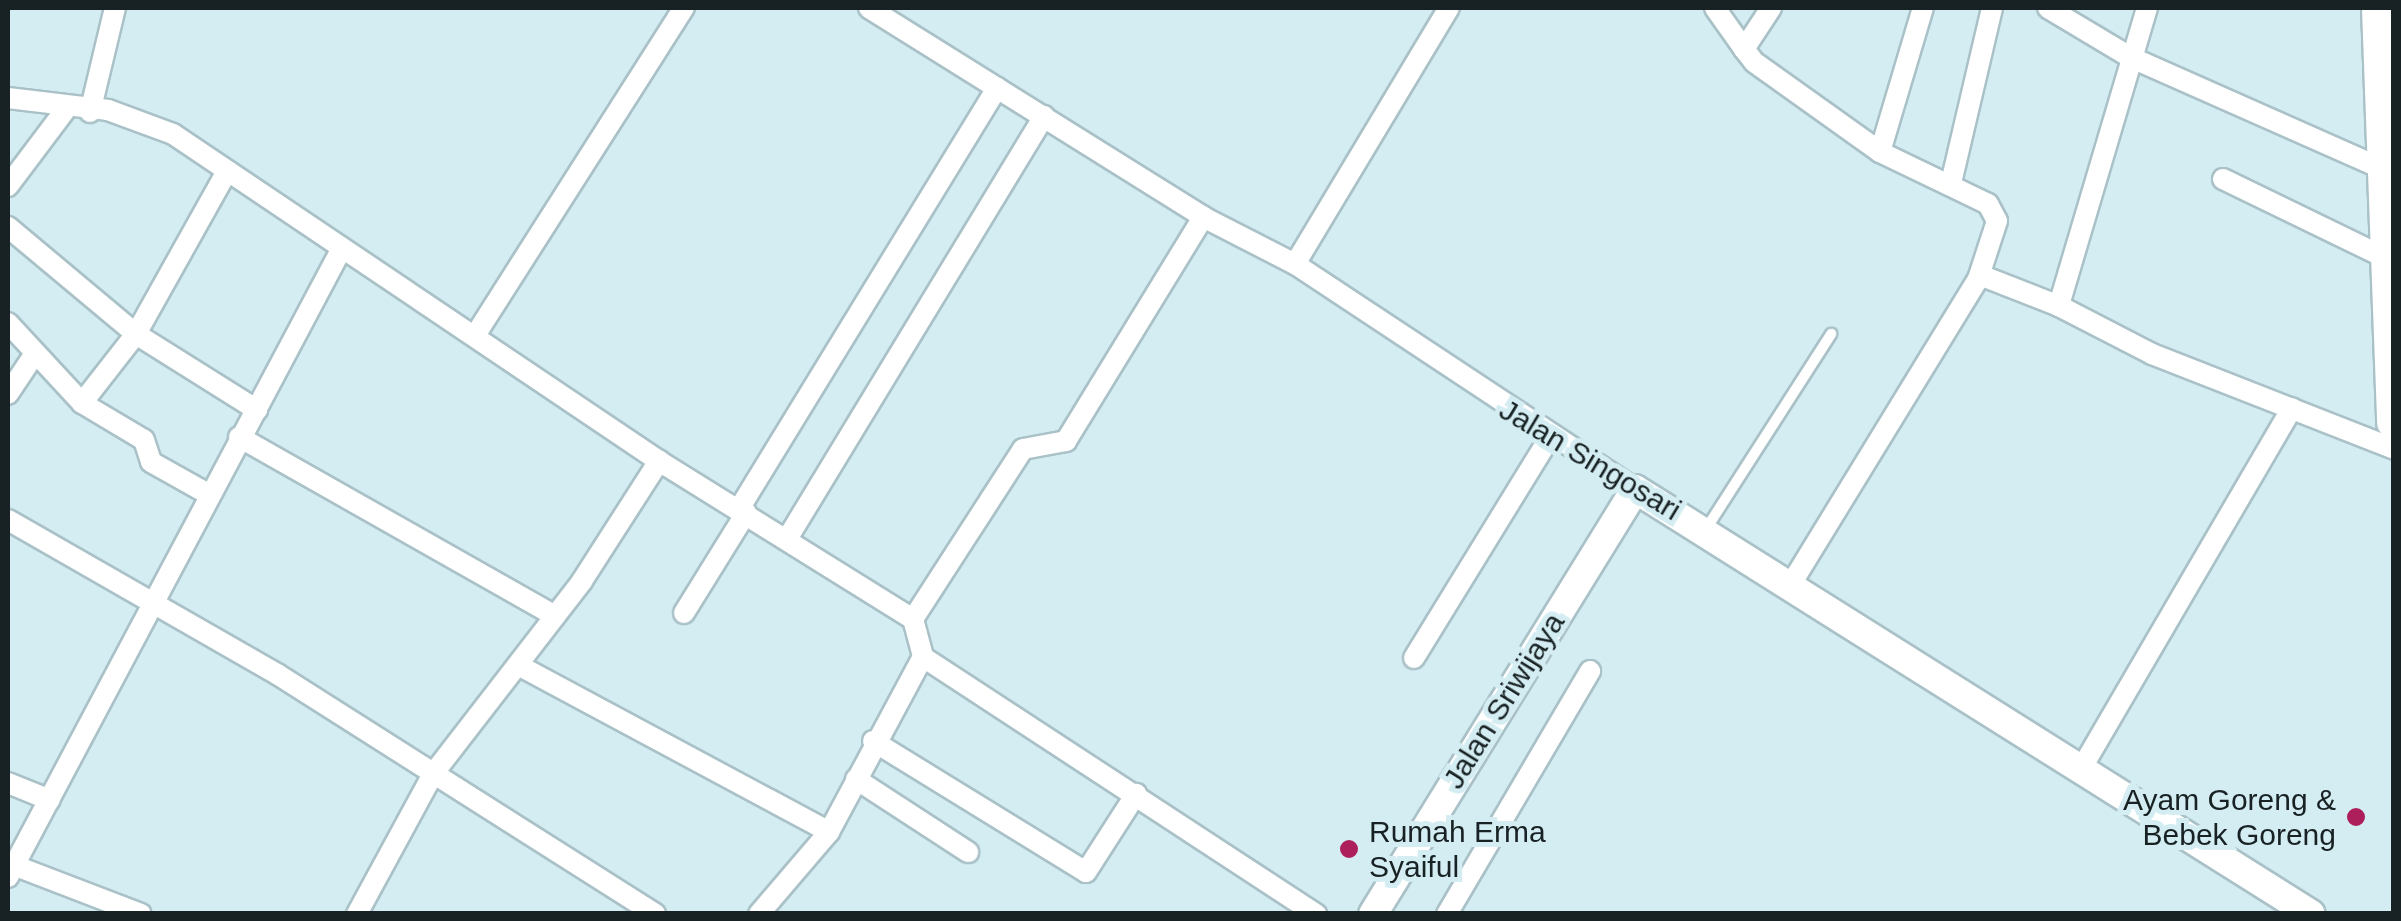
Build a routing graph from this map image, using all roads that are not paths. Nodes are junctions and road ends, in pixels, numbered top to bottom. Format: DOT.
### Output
graph roads {
  1 [pos="115,8"];
  2 [pos="684,8"];
  3 [pos="869,8"];
  4 [pos="1449,8"];
  5 [pos="1715,8"];
  6 [pos="1771,8"];
  7 [pos="1923,8"];
  8 [pos="1992,8"];
  9 [pos="2048,8"];
  10 [pos="2146,8"];
  11 [pos="2379,8"];
  12 [pos="1744,49"];
  13 [pos="2130,57"];
  14 [pos="997,88"];
  15 [pos="8,98"];
  16 [pos="66,109"];
  17 [pos="90,112"];
  18 [pos="1044,116"];
  19 [pos="1880,152"];
  20 [pos="2383,169"];
  21 [pos="227,171"];
  22 [pos="2223,179"];
  23 [pos="1950,183"];
  24 [pos="8,186"];
  25 [pos="1203,218"];
  26 [pos="8,227"];
  27 [pos="342,248"];
  28 [pos="2386,258"];
  29 [pos="1295,264"];
  30 [pos="1980,275"];
  31 [pos="2059,306"];
  32 [pos="8,323"];
  33 [pos="136,334"];
  34 [pos="476,334"];
  35 [pos="1831,334"];
  36 [pos="34,354"];
  37 [pos="8,394"];
  38 [pos="82,403"];
  39 [pos="2292,408"];
  40 [pos="257,410"];
  41 [pos="2394,422"];
  42 [pos="239,438"];
  43 [pos="1548,440"];
  44 [pos="2394,449"];
  45 [pos="659,461"];
  46 [pos="1635,489"];
  47 [pos="208,494"];
  48 [pos="742,511"];
  49 [pos="8,520"];
  50 [pos="1705,530"];
  51 [pos="787,539"];
  52 [pos="1792,583"];
  53 [pos="151,599"];
  54 [pos="684,613"];
  55 [pos="555,616"];
  56 [pos="913,619"];
  57 [pos="923,657"];
  58 [pos="1414,658"];
  59 [pos="518,665"];
  60 [pos="1590,671"];
  61 [pos="873,741"];
  62 [pos="2084,764"];
  63 [pos="433,774"];
  64 [pos="856,779"];
  65 [pos="8,783"];
  66 [pos="1136,794"];
  67 [pos="50,800"];
  68 [pos="829,832"];
  69 [pos="968,852"];
  70 [pos="9,868"];
  71 [pos="141,914"];
  72 [pos="358,914"];
  73 [pos="656,914"];
  74 [pos="758,914"];
  75 [pos="1316,914"];
  76 [pos="1373,914"];
  77 [pos="1446,914"];
  78 [pos="2312,914"];
  1 -- 17 [label="street"];
  2 -- 34 [label="street"];
  3 -- 14 [label="street, Jalan Singosari"];
  4 -- 29 [label="street"];
  5 -- 12 [label="street"];
  6 -- 12 [label="street"];
  7 -- 19 [label="street"];
  8 -- 23 [label="street"];
  9 -- 13 [label="street"];
  10 -- 13 [label="street"];
  11 -- 20 [label="highway"];
  12 -- 19 [label="street"];
  13 -- 20 [label="street"];
  13 -- 31 [label="street"];
  14 -- 18 [label="street, Jalan Singosari"];
  14 -- 48 [label="street"];
  15 -- 16 [label="street"];
  16 -- 17 [label="street"];
  16 -- 24 [label="street"];
  17 -- 21 [label="street"];
  18 -- 25 [label="street, Jalan Singosari"];
  18 -- 51 [label="street"];
  19 -- 23 [label="street"];
  20 -- 28 [label="highway"];
  21 -- 27 [label="street"];
  21 -- 33 [label="street"];
  22 -- 28 [label="street"];
  23 -- 30 [label="street"];
  25 -- 29 [label="street, Jalan Singosari"];
  25 -- 56 [label="street"];
  26 -- 33 [label="street"];
  27 -- 34 [label="street"];
  27 -- 40 [label="street"];
  28 -- 41 [label="highway"];
  29 -- 43 [label="street, Jalan Singosari"];
  30 -- 31 [label="street"];
  30 -- 52 [label="street"];
  31 -- 39 [label="street"];
  32 -- 36 [label="street"];
  33 -- 38 [label="street"];
  33 -- 40 [label="street"];
  34 -- 45 [label="street"];
  35 -- 50 [label="lane"];
  36 -- 37 [label="street"];
  36 -- 38 [label="street"];
  38 -- 47 [label="street"];
  39 -- 44 [label="street"];
  39 -- 62 [label="street"];
  40 -- 42 [label="street"];
  42 -- 47 [label="street"];
  42 -- 55 [label="street"];
  43 -- 46 [label="street, Jalan Singosari"];
  43 -- 58 [label="street"];
  45 -- 48 [label="street"];
  45 -- 55 [label="street"];
  46 -- 50 [label="street, Jalan Singosari"];
  46 -- 76 [label="street, Jalan Sriwijaya"];
  47 -- 53 [label="street"];
  48 -- 51 [label="street"];
  48 -- 54 [label="street"];
  49 -- 53 [label="street"];
  50 -- 52 [label="street, Jalan Singosari"];
  51 -- 56 [label="street"];
  52 -- 62 [label="street, Jalan Singosari"];
  53 -- 63 [label="street"];
  53 -- 67 [label="street"];
  55 -- 59 [label="street"];
  56 -- 57 [label="street"];
  57 -- 61 [label="street"];
  57 -- 66 [label="street"];
  59 -- 63 [label="street"];
  59 -- 68 [label="street"];
  60 -- 77 [label="street"];
  61 -- 64 [label="street"];
  61 -- 66 [label="street"];
  62 -- 78 [label="street, Jalan Singosari"];
  63 -- 72 [label="street"];
  63 -- 73 [label="street"];
  64 -- 68 [label="street"];
  64 -- 69 [label="street"];
  65 -- 67 [label="street"];
  66 -- 75 [label="street"];
  67 -- 70 [label="street"];
  68 -- 74 [label="street"];
  70 -- 71 [label="street"];
}
